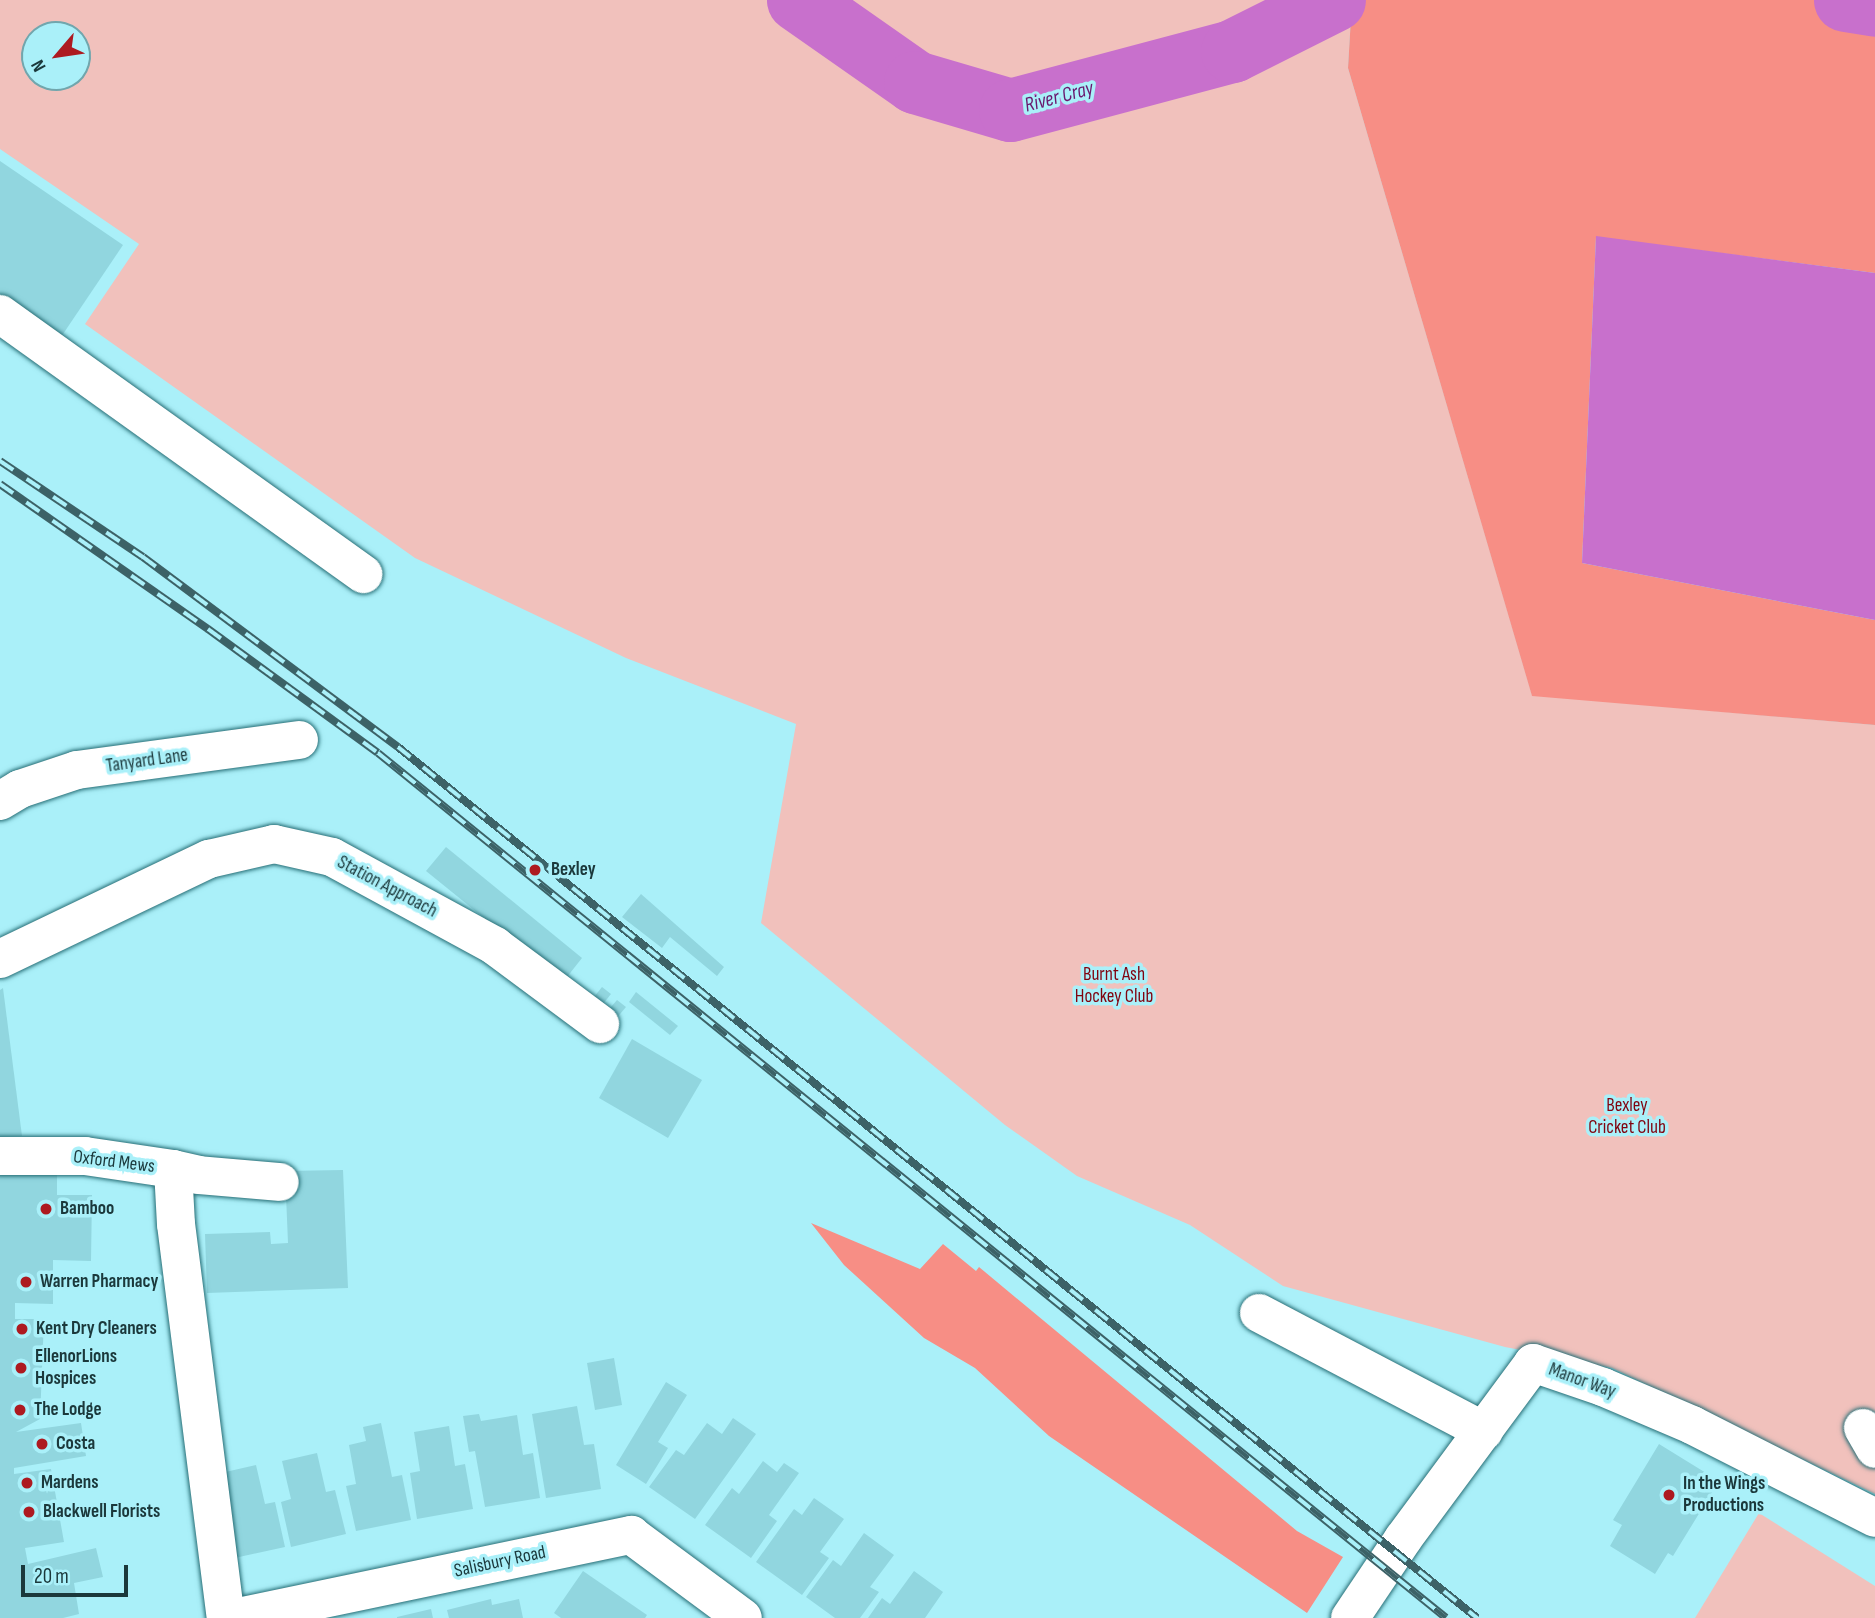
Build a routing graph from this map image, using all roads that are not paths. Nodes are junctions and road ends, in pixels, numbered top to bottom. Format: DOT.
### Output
graph roads {
  1 [pos="0,314"];
  2 [pos="363,574"];
  3 [pos="299,740"];
  4 [pos="0,801"];
  5 [pos="0,959"];
  6 [pos="600,1024"];
  7 [pos="0,1156"];
  8 [pos="173,1169"];
  9 [pos="280,1182"];
  10 [pos="1259,1313"];
  11 [pos="1484,1431"];
  12 [pos="1875,1518"];
  13 [pos="226,1618"];
  14 [pos="233,1618"];
  15 [pos="743,1618"];
  16 [pos="1350,1618"];
  1 -- 2 [label="street"];
  3 -- 4 [label="street, Tanyard Lane"];
  5 -- 6 [label="street, Station Approach"];
  7 -- 8 [label="street, Oxford Mews"];
  8 -- 9 [label="street"];
  8 -- 13 [label="street, Oxford Mews"];
  10 -- 11 [label="street"];
  11 -- 12 [label="street, Manor Way"];
  11 -- 16 [label="street, Manor Way"];
  14 -- 15 [label="street, Salisbury Road"];
}
